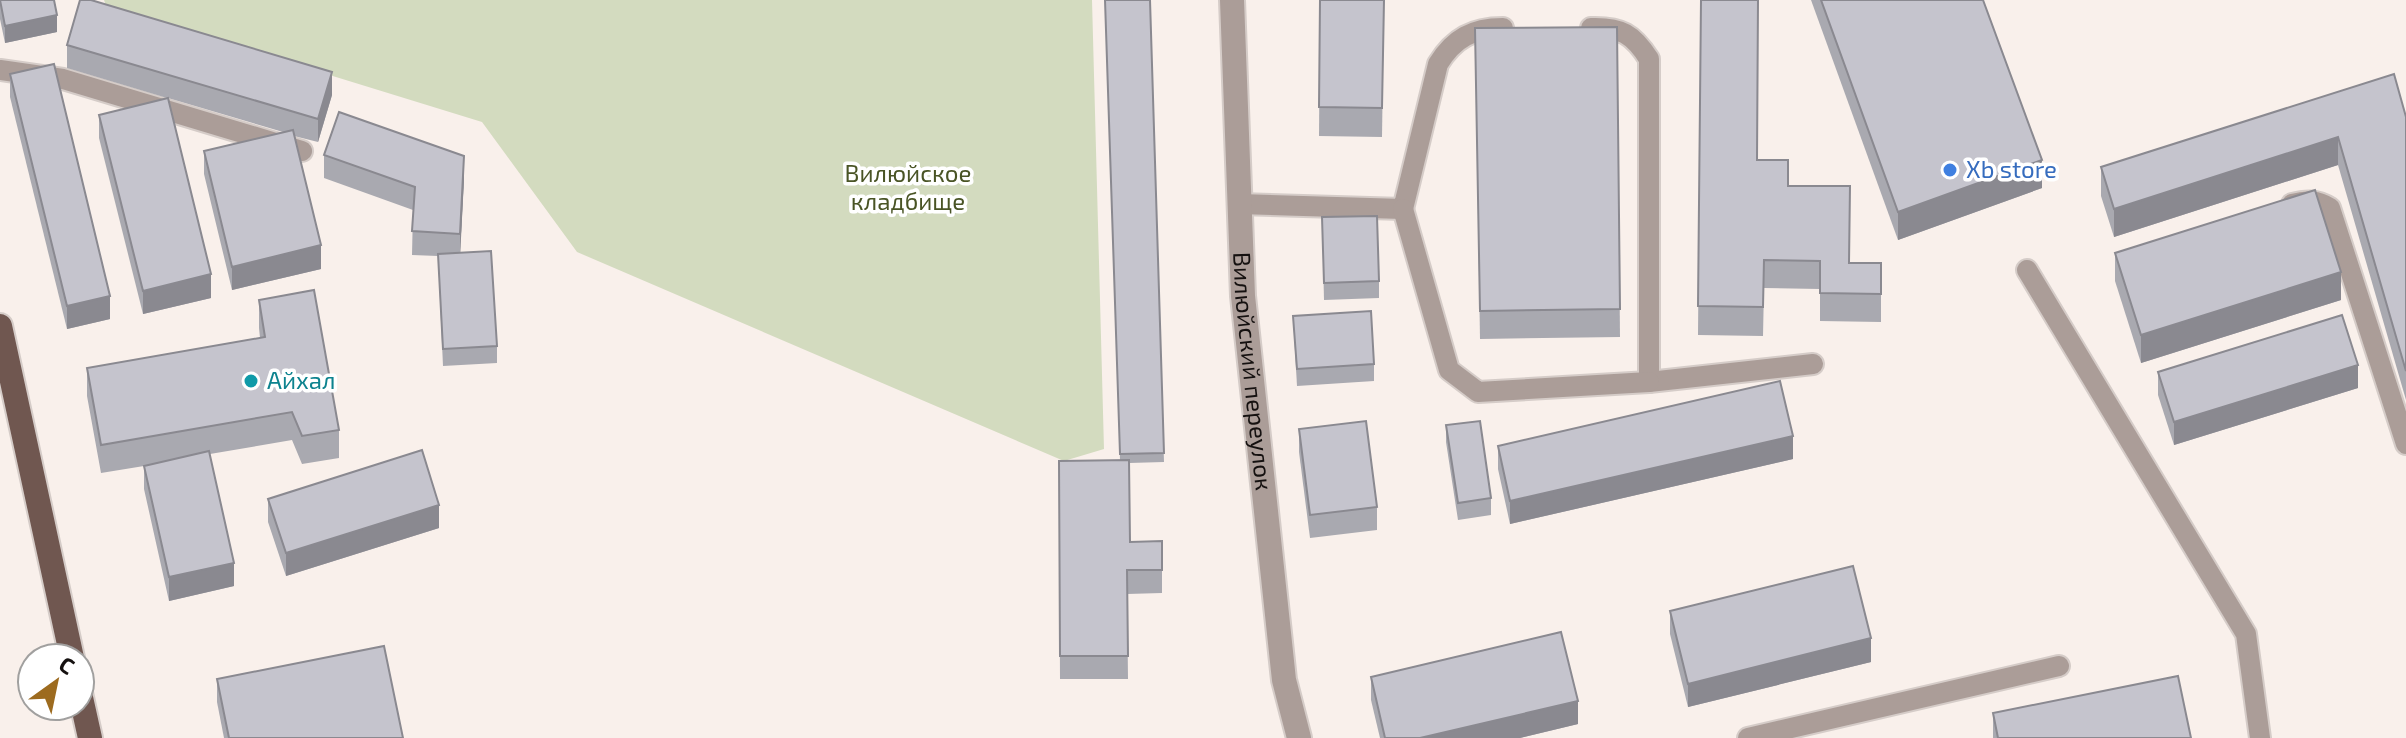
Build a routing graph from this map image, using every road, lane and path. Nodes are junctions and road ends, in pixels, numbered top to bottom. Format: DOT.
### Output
graph roads {
  1 [pos="1232,0"];
  2 [pos="1528,28"];
  3 [pos="1571,28"];
  4 [pos="0,70"];
  5 [pos="302,151"];
  6 [pos="1239,204"];
  7 [pos="1403,209"];
  8 [pos="2277,209"];
  9 [pos="2027,270"];
  10 [pos="0,326"];
  11 [pos="1813,364"];
  12 [pos="1649,382"];
  13 [pos="8,402"];
  14 [pos="2406,444"];
  15 [pos="68,642"];
  16 [pos="2059,666"];
  17 [pos="1299,738"];
  18 [pos="1748,738"];
  19 [pos="2260,738"];
  1 -- 6 [label="street, Вилюйский переулок"];
  2 -- 7 [label="lane"];
  3 -- 12 [label="lane"];
  4 -- 5 [label="lane"];
  6 -- 7 [label="lane"];
  6 -- 17 [label="street, Вилюйский переулок"];
  7 -- 12 [label="lane"];
  8 -- 14 [label="lane"];
  9 -- 19 [label="lane"];
  10 -- 13 [label="main road"];
  11 -- 12 [label="lane"];
  13 -- 15 [label="main road"];
  16 -- 18 [label="lane"];
}
